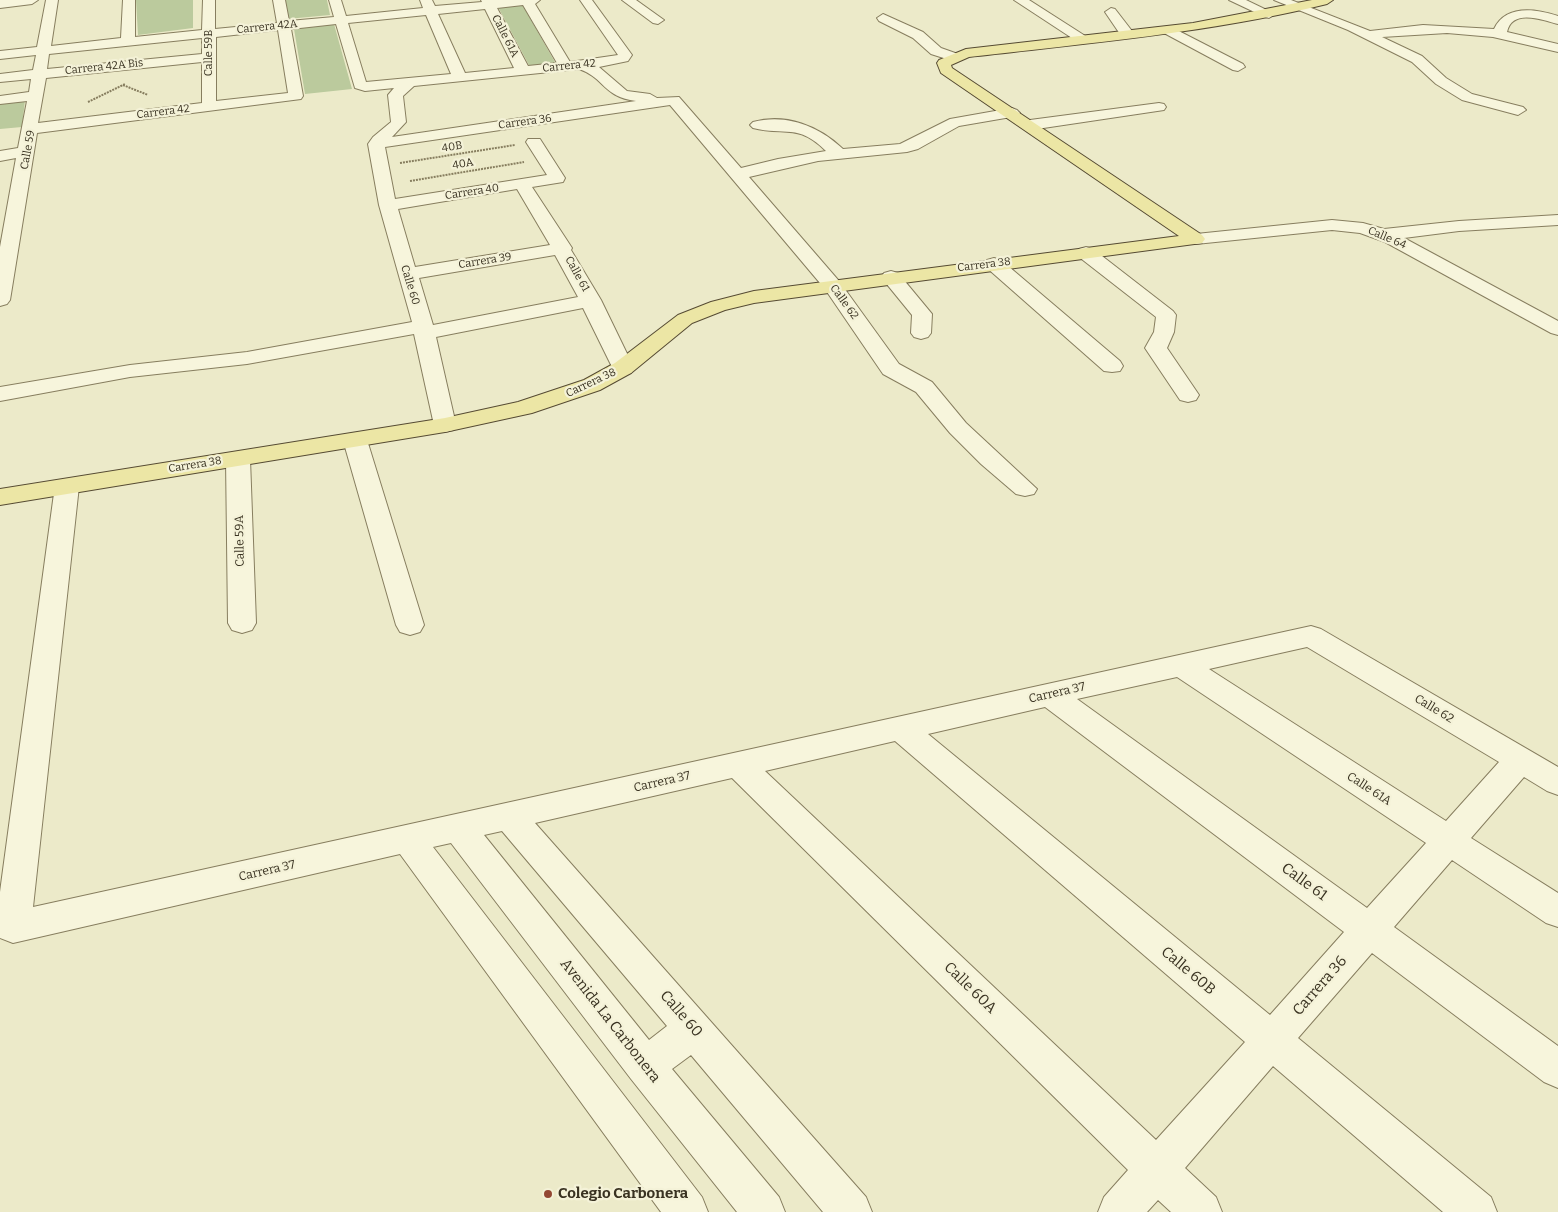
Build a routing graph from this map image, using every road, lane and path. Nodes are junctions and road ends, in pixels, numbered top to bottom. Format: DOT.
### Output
graph roads {
  1 [pos="32,0"];
  2 [pos="52,0"];
  3 [pos="129,0"];
  4 [pos="209,0"];
  5 [pos="279,0"];
  6 [pos="335,0"];
  7 [pos="530,0"];
  8 [pos="586,0"];
  9 [pos="628,0"];
  10 [pos="1020,0"];
  11 [pos="1235,0"];
  12 [pos="1280,0"];
  13 [pos="1326,0"];
  14 [pos="489,2"];
  15 [pos="0,4"];
  16 [pos="428,5"];
  17 [pos="1298,8"];
  18 [pos="1111,12"];
  19 [pos="1270,14"];
  20 [pos="883,18"];
  21 [pos="340,20"];
  22 [pos="658,20"];
  23 [pos="1558,20"];
  24 [pos="283,25"];
  25 [pos="1169,30"];
  26 [pos="209,33"];
  27 [pos="1127,34"];
  28 [pos="1368,35"];
  29 [pos="1500,35"];
  30 [pos="1083,39"];
  31 [pos="128,41"];
  32 [pos="1557,48"];
  33 [pos="45,49"];
  34 [pos="0,54"];
  35 [pos="209,57"];
  36 [pos="953,57"];
  37 [pos="612,64"];
  38 [pos="573,66"];
  39 [pos="1238,67"];
  40 [pos="523,71"];
  41 [pos="41,74"];
  42 [pos="0,78"];
  43 [pos="460,78"];
  44 [pos="127,83"];
  45 [pos="409,83"];
  46 [pos="123,85"];
  47 [pos="370,87"];
  48 [pos="149,95"];
  49 [pos="395,95"];
  50 [pos="37,96"];
  51 [pos="0,100"];
  52 [pos="668,101"];
  53 [pos="86,103"];
  54 [pos="209,106"];
  55 [pos="1159,107"];
  56 [pos="1518,110"];
  57 [pos="1012,113"];
  58 [pos="758,125"];
  59 [pos="1030,125"];
  60 [pos="31,130"];
  61 [pos="534,142"];
  62 [pos="376,144"];
  63 [pos="516,145"];
  64 [pos="27,152"];
  65 [pos="838,153"];
  66 [pos="0,156"];
  67 [pos="545,158"];
  68 [pos="380,166"];
  69 [pos="737,175"];
  70 [pos="522,184"];
  71 [pos="384,186"];
  72 [pos="21,187"];
  73 [pos="0,190"];
  74 [pos="388,206"];
  75 [pos="1558,220"];
  76 [pos="7,223"];
  77 [pos="1381,235"];
  78 [pos="1196,239"];
  79 [pos="563,248"];
  80 [pos="1086,253"];
  81 [pos="4,262"];
  82 [pos="994,264"];
  83 [pos="407,274"];
  84 [pos="891,277"];
  85 [pos="832,285"];
  86 [pos="0,300"];
  87 [pos="592,300"];
  88 [pos="1558,329"];
  89 [pos="424,330"];
  90 [pos="922,333"];
  91 [pos="1112,366"];
  92 [pos="623,368"];
  93 [pos="0,394"];
  94 [pos="1188,395"];
  95 [pos="445,426"];
  96 [pos="355,440"];
  97 [pos="238,467"];
  98 [pos="68,486"];
  99 [pos="1026,489"];
  100 [pos="0,496"];
  101 [pos="242,623"];
  102 [pos="410,625"];
  103 [pos="1311,636"];
  104 [pos="1180,665"];
  105 [pos="1050,695"];
  106 [pos="900,728"];
  107 [pos="1520,760"];
  108 [pos="738,765"];
  109 [pos="1558,782"];
  110 [pos="509,816"];
  111 [pos="459,828"];
  112 [pos="408,839"];
  113 [pos="1448,841"];
  114 [pos="1558,912"];
  115 [pos="1369,930"];
  116 [pos="694,1029"];
  117 [pos="1271,1041"];
  118 [pos="645,1066"];
  119 [pos="1558,1069"];
  120 [pos="1157,1169"];
  121 [pos="687,1212"];
  122 [pos="764,1212"];
  123 [pos="851,1212"];
  124 [pos="1119,1212"];
  125 [pos="1202,1212"];
  126 [pos="1476,1212"];
  1 -- 15 [label="street"];
  2 -- 33 [label="street, Calle 59"];
  3 -- 31 [label="street"];
  4 -- 26 [label="street, Calle 59B"];
  5 -- 24 [label="street"];
  6 -- 21 [label="street"];
  7 -- 14 [label="street, Carrera 42A"];
  7 -- 38 [label="street"];
  8 -- 37 [label="street"];
  9 -- 22 [label="street"];
  10 -- 30 [label="street"];
  11 -- 19 [label="street"];
  12 -- 17 [label="street"];
  13 -- 17 [label="main road"];
  14 -- 16 [label="street, Carrera 42A"];
  14 -- 40 [label="street, Calle 61A"];
  16 -- 21 [label="street, Carrera 42A"];
  16 -- 43 [label="street"];
  17 -- 19 [label="main road"];
  17 -- 28 [label="street"];
  18 -- 27 [label="street"];
  19 -- 25 [label="main road"];
  20 -- 36 [label="street"];
  21 -- 24 [label="street, Carrera 42A"];
  21 -- 47 [label="street"];
  23 -- 29 [label="street"];
  24 -- 26 [label="street, Carrera 42A"];
  24 -- 54 [label="street, Carrera 42"];
  25 -- 27 [label="main road"];
  25 -- 39 [label="street"];
  26 -- 31 [label="street, Carrera 42A"];
  26 -- 35 [label="street, Calle 59B"];
  27 -- 30 [label="main road"];
  28 -- 29 [label="street"];
  28 -- 56 [label="street"];
  29 -- 32 [label="street"];
  30 -- 36 [label="main road"];
  31 -- 33 [label="street, Carrera 42A"];
  33 -- 34 [label="street, Carrera 42A"];
  33 -- 41 [label="street, Calle 59"];
  35 -- 41 [label="street, Carrera 42A Bis"];
  35 -- 54 [label="street, Calle 59B"];
  36 -- 57 [label="main road"];
  37 -- 38 [label="street"];
  37 -- 52 [label="street"];
  38 -- 40 [label="street, Carrera 42"];
  40 -- 43 [label="street, Carrera 42"];
  41 -- 42 [label="street, Carrera 42A Bis"];
  41 -- 50 [label="street, Calle 59"];
  43 -- 45 [label="street, Carrera 42"];
  44 -- 46 [label="path"];
  45 -- 47 [label="street, Carrera 42"];
  45 -- 49 [label="street"];
  46 -- 48 [label="path"];
  46 -- 53 [label="path"];
  47 -- 49 [label="street"];
  49 -- 62 [label="street"];
  50 -- 51 [label="street"];
  50 -- 60 [label="street, Calle 59"];
  52 -- 62 [label="street, Carrera 36"];
  52 -- 69 [label="street, Calle 62"];
  54 -- 60 [label="street, Carrera 42"];
  55 -- 59 [label="street"];
  57 -- 59 [label="main road"];
  57 -- 65 [label="street"];
  58 -- 65 [label="street"];
  59 -- 78 [label="main road"];
  60 -- 64 [label="street, Calle 59"];
  61 -- 67 [label="street"];
  62 -- 68 [label="street, Calle 60"];
  63 -- 68 [label="path, 40B"];
  64 -- 66 [label="street"];
  64 -- 72 [label="street, Calle 59"];
  65 -- 69 [label="street"];
  67 -- 70 [label="street, Carrera 40"];
  67 -- 71 [label="path, 40A"];
  68 -- 71 [label="street, Calle 60"];
  69 -- 85 [label="street, Calle 62"];
  70 -- 74 [label="street, Carrera 40"];
  70 -- 79 [label="street, Calle 61"];
  71 -- 74 [label="street, Calle 60"];
  72 -- 73 [label="street"];
  72 -- 76 [label="street, Calle 59"];
  74 -- 83 [label="street, Calle 60"];
  75 -- 77 [label="street"];
  76 -- 81 [label="street, Calle 59"];
  77 -- 78 [label="street, Calle 64"];
  77 -- 88 [label="street, Calle 64"];
  78 -- 80 [label="main road, Carrera 38"];
  79 -- 83 [label="street, Carrera 39"];
  79 -- 87 [label="street, Calle 61"];
  80 -- 82 [label="main road, Carrera 38"];
  80 -- 94 [label="street"];
  81 -- 86 [label="street, Calle 59"];
  82 -- 84 [label="main road, Carrera 38"];
  82 -- 91 [label="street"];
  83 -- 89 [label="street, Calle 60"];
  84 -- 85 [label="main road, Carrera 38"];
  84 -- 90 [label="street"];
  85 -- 92 [label="main road, Carrera 38"];
  85 -- 99 [label="street, Calle 62"];
  87 -- 89 [label="street"];
  87 -- 92 [label="street, Calle 61"];
  89 -- 93 [label="street"];
  89 -- 95 [label="street, Calle 60"];
  92 -- 95 [label="main road, Carrera 38"];
  95 -- 96 [label="main road, Carrera 38"];
  96 -- 97 [label="main road, Carrera 38"];
  96 -- 102 [label="street"];
  97 -- 98 [label="main road, Carrera 38"];
  97 -- 101 [label="street, Calle 59A"];
  98 -- 100 [label="main road, Carrera 38"];
  98 -- 112 [label="street, Carrera 37"];
  103 -- 104 [label="street, Carrera 37"];
  103 -- 107 [label="street, Calle 62"];
  104 -- 105 [label="street, Carrera 37"];
  104 -- 113 [label="street, Calle 61A"];
  105 -- 106 [label="street, Carrera 37"];
  105 -- 115 [label="street, Calle 61"];
  106 -- 108 [label="street, Carrera 37"];
  106 -- 117 [label="street, Calle 60B"];
  107 -- 109 [label="street, Calle 62"];
  107 -- 113 [label="street, Carrera 36"];
  108 -- 110 [label="street, Carrera 37"];
  108 -- 120 [label="street, Calle 60A"];
  110 -- 111 [label="street, Carrera 37"];
  110 -- 116 [label="street, Calle 60"];
  111 -- 112 [label="street, Carrera 37"];
  111 -- 118 [label="street, Avenida La Carbonera"];
  112 -- 121 [label="street"];
  113 -- 114 [label="street, Calle 61A"];
  113 -- 115 [label="street, Carrera 36"];
  115 -- 117 [label="street, Carrera 36"];
  115 -- 119 [label="street, Calle 61"];
  116 -- 118 [label="street"];
  116 -- 123 [label="street, Calle 60"];
  117 -- 120 [label="street, Carrera 36"];
  117 -- 126 [label="street, Calle 60B"];
  118 -- 122 [label="street, Avenida La Carbonera"];
  120 -- 124 [label="street, Carrera 36"];
  120 -- 125 [label="street, Calle 60A"];
}
